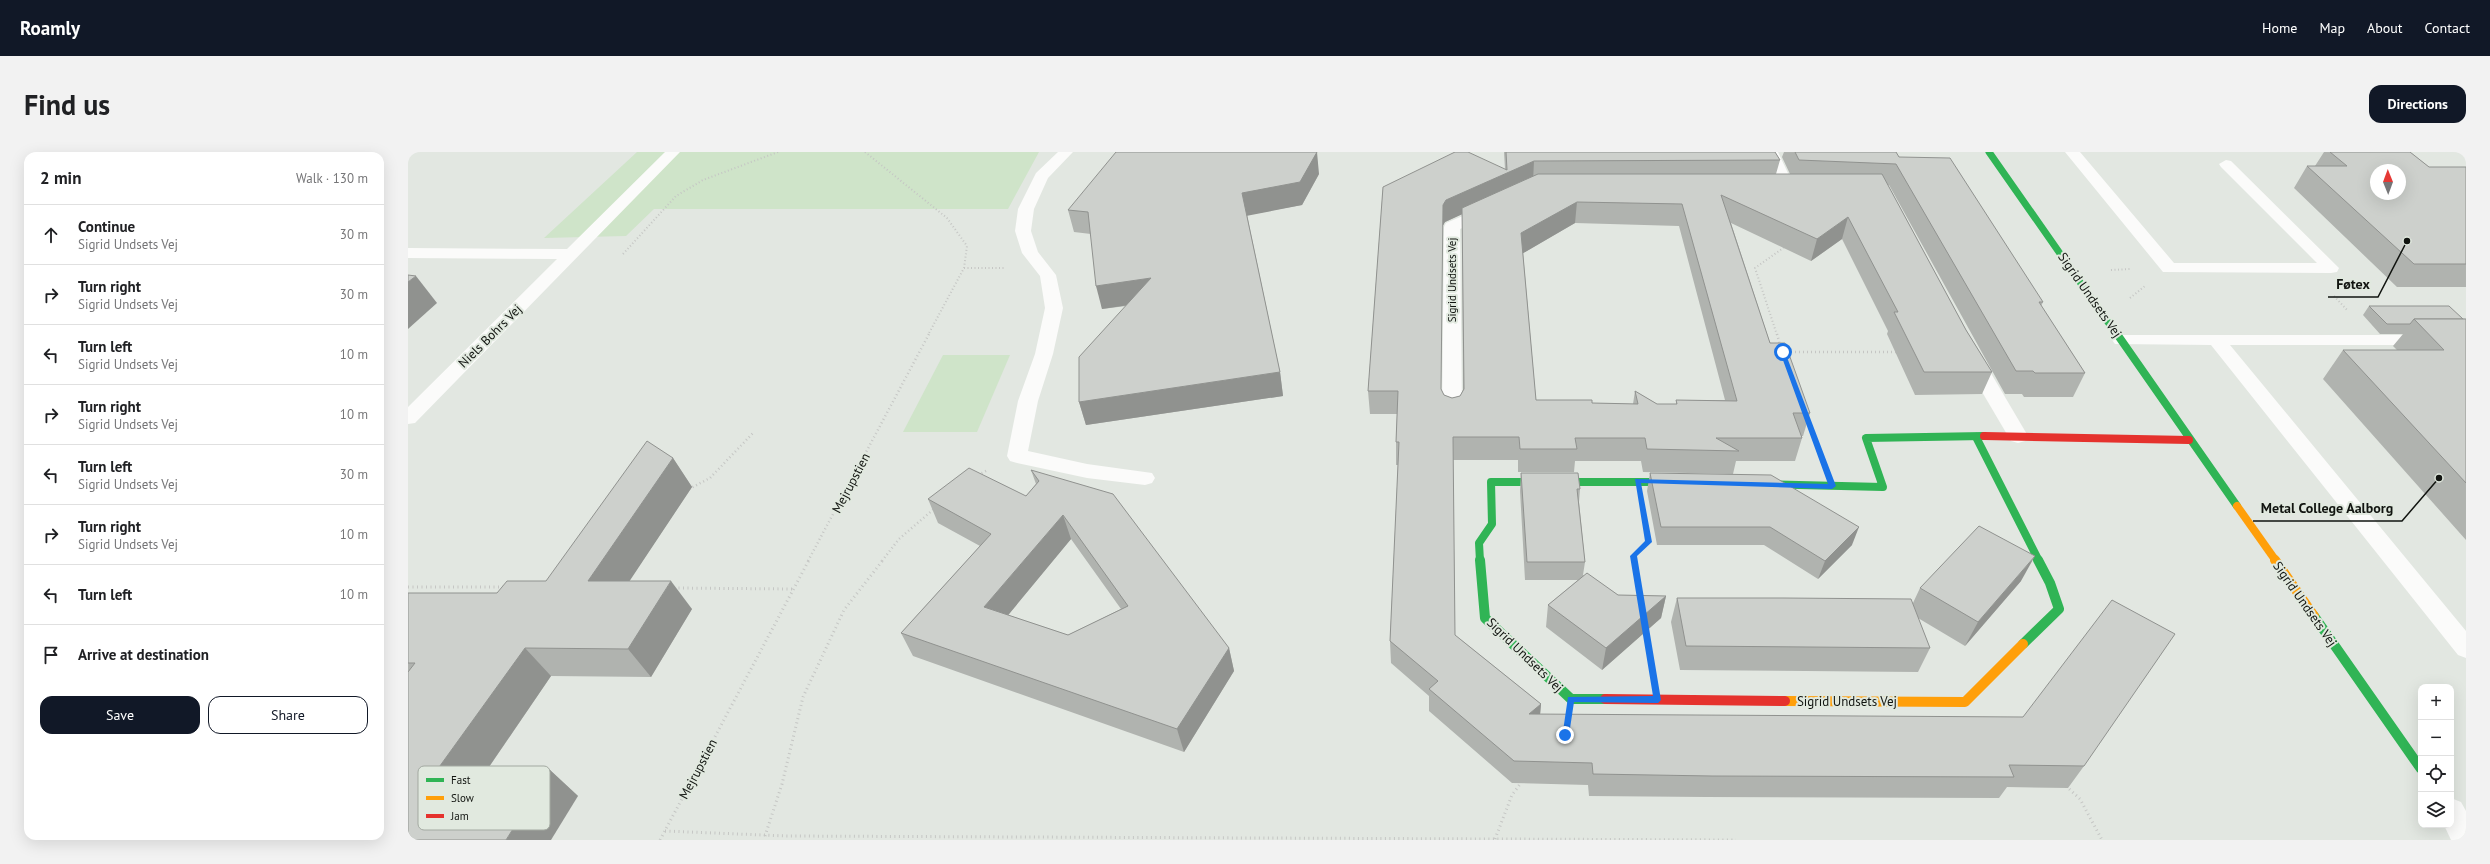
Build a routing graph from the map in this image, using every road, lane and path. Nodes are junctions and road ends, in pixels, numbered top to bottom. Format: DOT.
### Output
graph roads {
  1 [pos="673,152"];
  2 [pos="778,152"];
  3 [pos="865,152"];
  4 [pos="1066,152"];
  5 [pos="1770,152"];
  6 [pos="1989,152"];
  7 [pos="2072,152"];
  8 [pos="2226,164"];
  9 [pos="1755,188"];
  10 [pos="1506,202"];
  11 [pos="1789,243"];
  12 [pos="408,253"];
  13 [pos="571,254"];
  14 [pos="623,254"];
  15 [pos="2169,268"];
  16 [pos="2306,268"];
  17 [pos="2073,271"];
  18 [pos="2096,306"];
  19 [pos="2121,340"];
  20 [pos="2216,340"];
  21 [pos="2377,340"];
  22 [pos="2466,340"];
  23 [pos="1965,345"];
  24 [pos="1899,352"];
  25 [pos="1452,412"];
  26 [pos="1805,412"];
  27 [pos="408,418"];
  28 [pos="754,432"];
  29 [pos="2018,436"];
  30 [pos="1976,437"];
  31 [pos="2189,440"];
  32 [pos="1017,456"];
  33 [pos="971,478"];
  34 [pos="1145,478"];
  35 [pos="1638,481"];
  36 [pos="1684,482"];
  37 [pos="1747,484"];
  38 [pos="1832,486"];
  39 [pos="683,492"];
  40 [pos="941,503"];
  41 [pos="408,587"];
  42 [pos="508,587"];
  43 [pos="666,588"];
  44 [pos="794,589"];
  45 [pos="1641,601"];
  46 [pos="1645,624"];
  47 [pos="2466,648"];
  48 [pos="1658,700"];
  49 [pos="2418,765"];
  50 [pos="1529,774"];
  51 [pos="2061,782"];
  52 [pos="2454,817"];
  53 [pos="665,831"];
  54 [pos="765,836"];
  55 [pos="786,838"];
  56 [pos="1495,839"];
  57 [pos="660,840"];
  58 [pos="1736,840"];
  59 [pos="2102,840"];
  60 [pos="2466,840"];
  1 -- 13 [label="lane, Niels Bohrs Vej"];
  2 -- 14 [label="path"];
  3 -- 44 [label="path, Mejrupstien"];
  4 -- 32 [label="lane"];
  5 -- 9 [label="street"];
  6 -- 17 [label="street, Sigrid Undsets Vej"];
  7 -- 15 [label="lane"];
  8 -- 16 [label="lane"];
  10 -- 25 [label="street, Sigrid Undsets Vej"];
  11 -- 24 [label="path"];
  12 -- 13 [label="lane"];
  13 -- 27 [label="lane, Niels Bohrs Vej"];
  15 -- 16 [label="lane"];
  15 -- 17 [label="path"];
  15 -- 18 [label="path"];
  16 -- 21 [label="path"];
  17 -- 18 [label="street, Sigrid Undsets Vej"];
  18 -- 19 [label="street, Sigrid Undsets Vej"];
  19 -- 20 [label="lane"];
  19 -- 31 [label="street, Sigrid Undsets Vej"];
  20 -- 21 [label="lane"];
  20 -- 47 [label="lane"];
  21 -- 22 [label="lane"];
  23 -- 29 [label="street"];
  26 -- 38 [label="path"];
  28 -- 39 [label="path"];
  29 -- 30 [label="street"];
  29 -- 31 [label="street"];
  30 -- 38 [label="street"];
  30 -- 48 [label="street, Sigrid Undsets Vej"];
  31 -- 49 [label="street, Sigrid Undsets Vej"];
  32 -- 33 [label="path"];
  32 -- 34 [label="lane"];
  35 -- 36 [label="street, Sigrid Undsets Vej"];
  35 -- 45 [label="path"];
  35 -- 48 [label="street, Sigrid Undsets Vej"];
  37 -- 38 [label="street"];
  40 -- 54 [label="path"];
  41 -- 42 [label="path"];
  43 -- 44 [label="path"];
  44 -- 53 [label="path, Mejrupstien"];
  46 -- 48 [label="path"];
  50 -- 56 [label="path"];
  51 -- 59 [label="path"];
  52 -- 60 [label="street"];
  53 -- 54 [label="path"];
  53 -- 57 [label="path, Mejrupstien"];
  54 -- 55 [label="path"];
  55 -- 56 [label="path"];
  56 -- 58 [label="path"];
}
